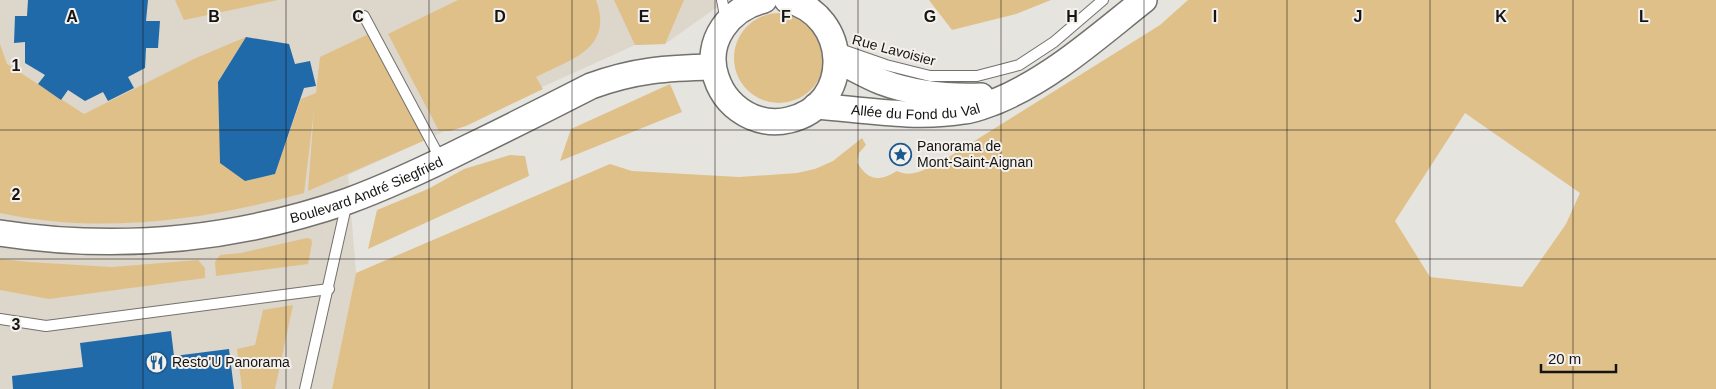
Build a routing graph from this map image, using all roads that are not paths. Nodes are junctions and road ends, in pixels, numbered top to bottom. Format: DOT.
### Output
graph roads {
  1 [pos="764,0"];
  2 [pos="787,0"];
  3 [pos="1103,0"];
  4 [pos="1144,0"];
  5 [pos="724,11"];
  6 [pos="364,16"];
  7 [pos="836,54"];
  8 [pos="713,67"];
  9 [pos="1011,95"];
  10 [pos="816,106"];
  11 [pos="442,160"];
  12 [pos="347,201"];
  13 [pos="0,233"];
  14 [pos="328,288"];
  15 [pos="0,319"];
  16 [pos="304,389"];
  1 -- 5 [label="street"];
  2 -- 7 [label="street"];
  3 -- 7 [label="lane, Rue Lavoisier"];
  4 -- 9 [label="street, Allée du Fond du Val"];
  5 -- 8 [label="street"];
  6 -- 11 [label="lane"];
  7 -- 9 [label="street, Allée du Fond du Val"];
  7 -- 10 [label="street"];
  8 -- 10 [label="street"];
  8 -- 11 [label="street, Boulevard André Siegfried"];
  9 -- 10 [label="street, Allée du Fond du Val"];
  11 -- 12 [label="street, Boulevard André Siegfried"];
  12 -- 13 [label="street, Boulevard André Siegfried"];
  12 -- 14 [label="lane"];
  14 -- 15 [label="lane"];
  14 -- 16 [label="lane"];
}
